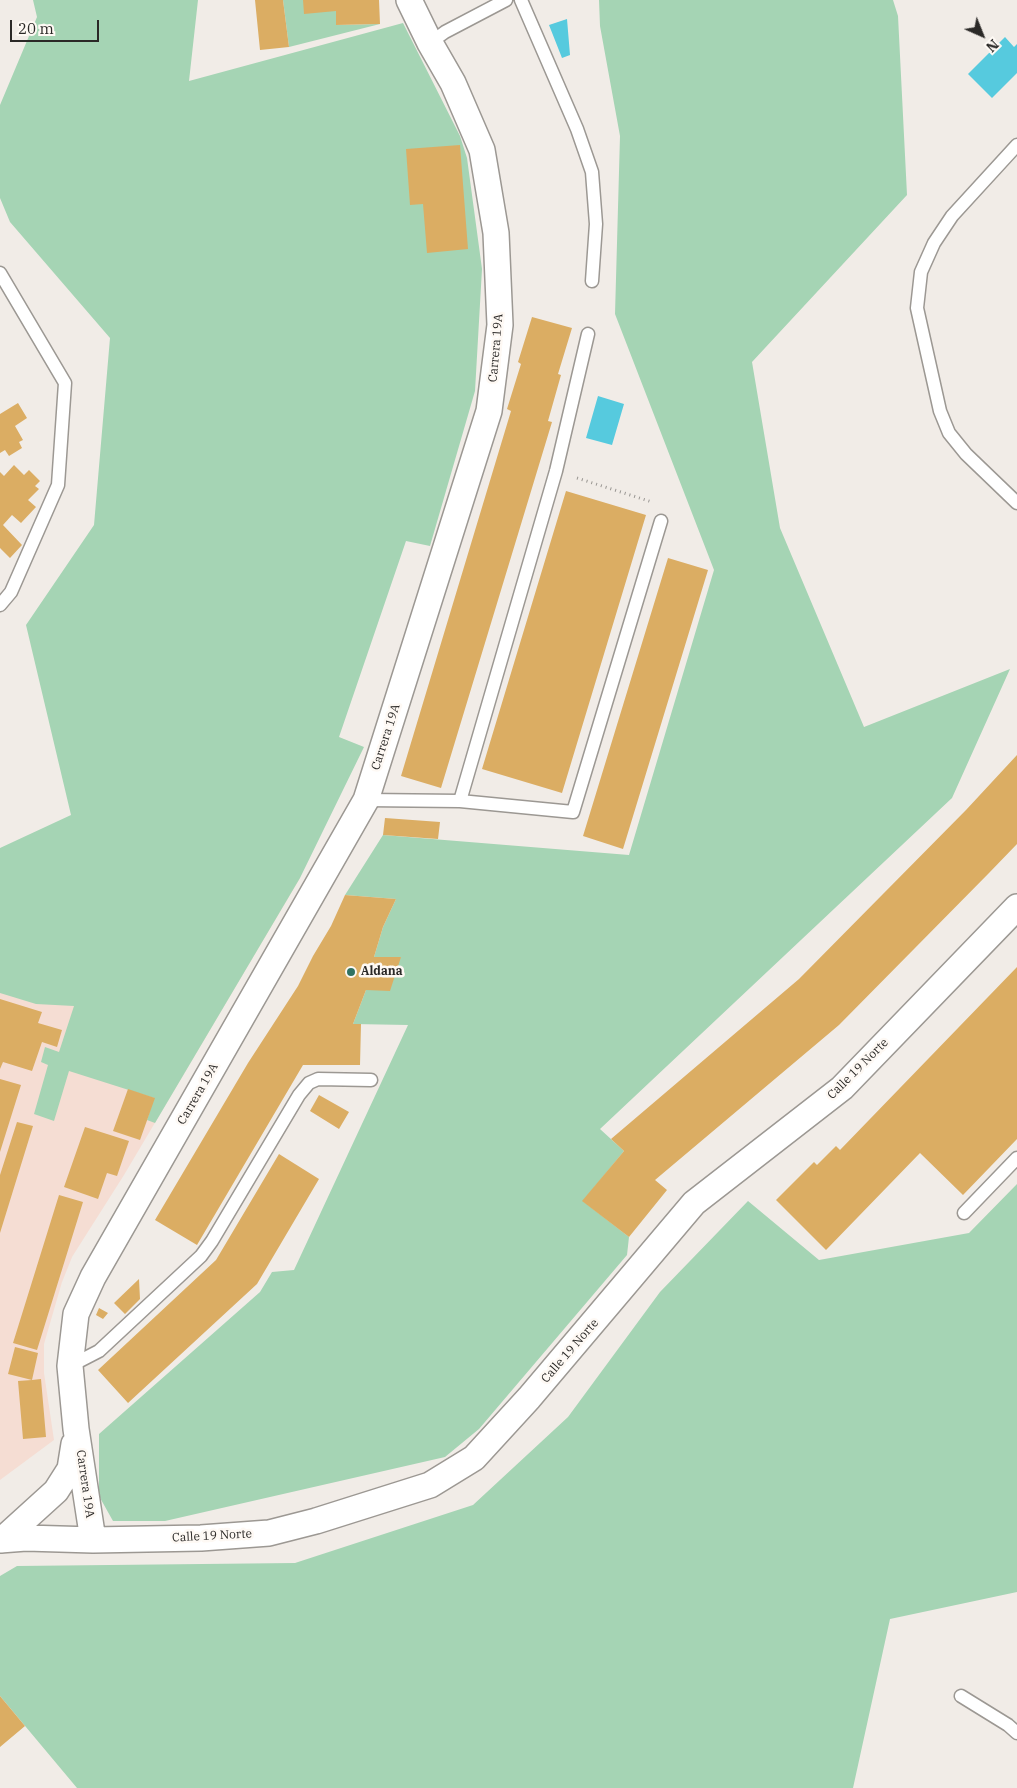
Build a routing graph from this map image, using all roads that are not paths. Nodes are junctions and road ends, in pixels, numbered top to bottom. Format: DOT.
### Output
graph roads {
  1 [pos="409,0"];
  2 [pos="506,0"];
  3 [pos="521,0"];
  4 [pos="430,42"];
  5 [pos="1017,145"];
  6 [pos="0,273"];
  7 [pos="592,281"];
  8 [pos="588,334"];
  9 [pos="1017,503"];
  10 [pos="661,522"];
  11 [pos="0,605"];
  12 [pos="366,800"];
  13 [pos="460,801"];
  14 [pos="1017,907"];
  15 [pos="371,1080"];
  16 [pos="1017,1158"];
  17 [pos="964,1213"];
  18 [pos="70,1366"];
  19 [pos="76,1429"];
  20 [pos="1,1540"];
  21 [pos="93,1540"];
  22 [pos="961,1696"];
  23 [pos="1017,1733"];
  1 -- 4 [label="street, Carrera 19A"];
  2 -- 4 [label="lane"];
  3 -- 7 [label="lane"];
  4 -- 12 [label="street, Carrera 19A"];
  5 -- 9 [label="lane"];
  6 -- 11 [label="lane"];
  8 -- 13 [label="lane"];
  10 -- 13 [label="lane"];
  12 -- 13 [label="lane"];
  12 -- 18 [label="street, Carrera 19A"];
  14 -- 21 [label="street, Calle 19 Norte"];
  15 -- 18 [label="lane"];
  16 -- 17 [label="lane"];
  18 -- 19 [label="street, Carrera 19A"];
  19 -- 20 [label="street, Carrera 19A"];
  19 -- 21 [label="street, Carrera 19A"];
  20 -- 21 [label="street, Calle 19 Norte"];
  22 -- 23 [label="lane"];
}
